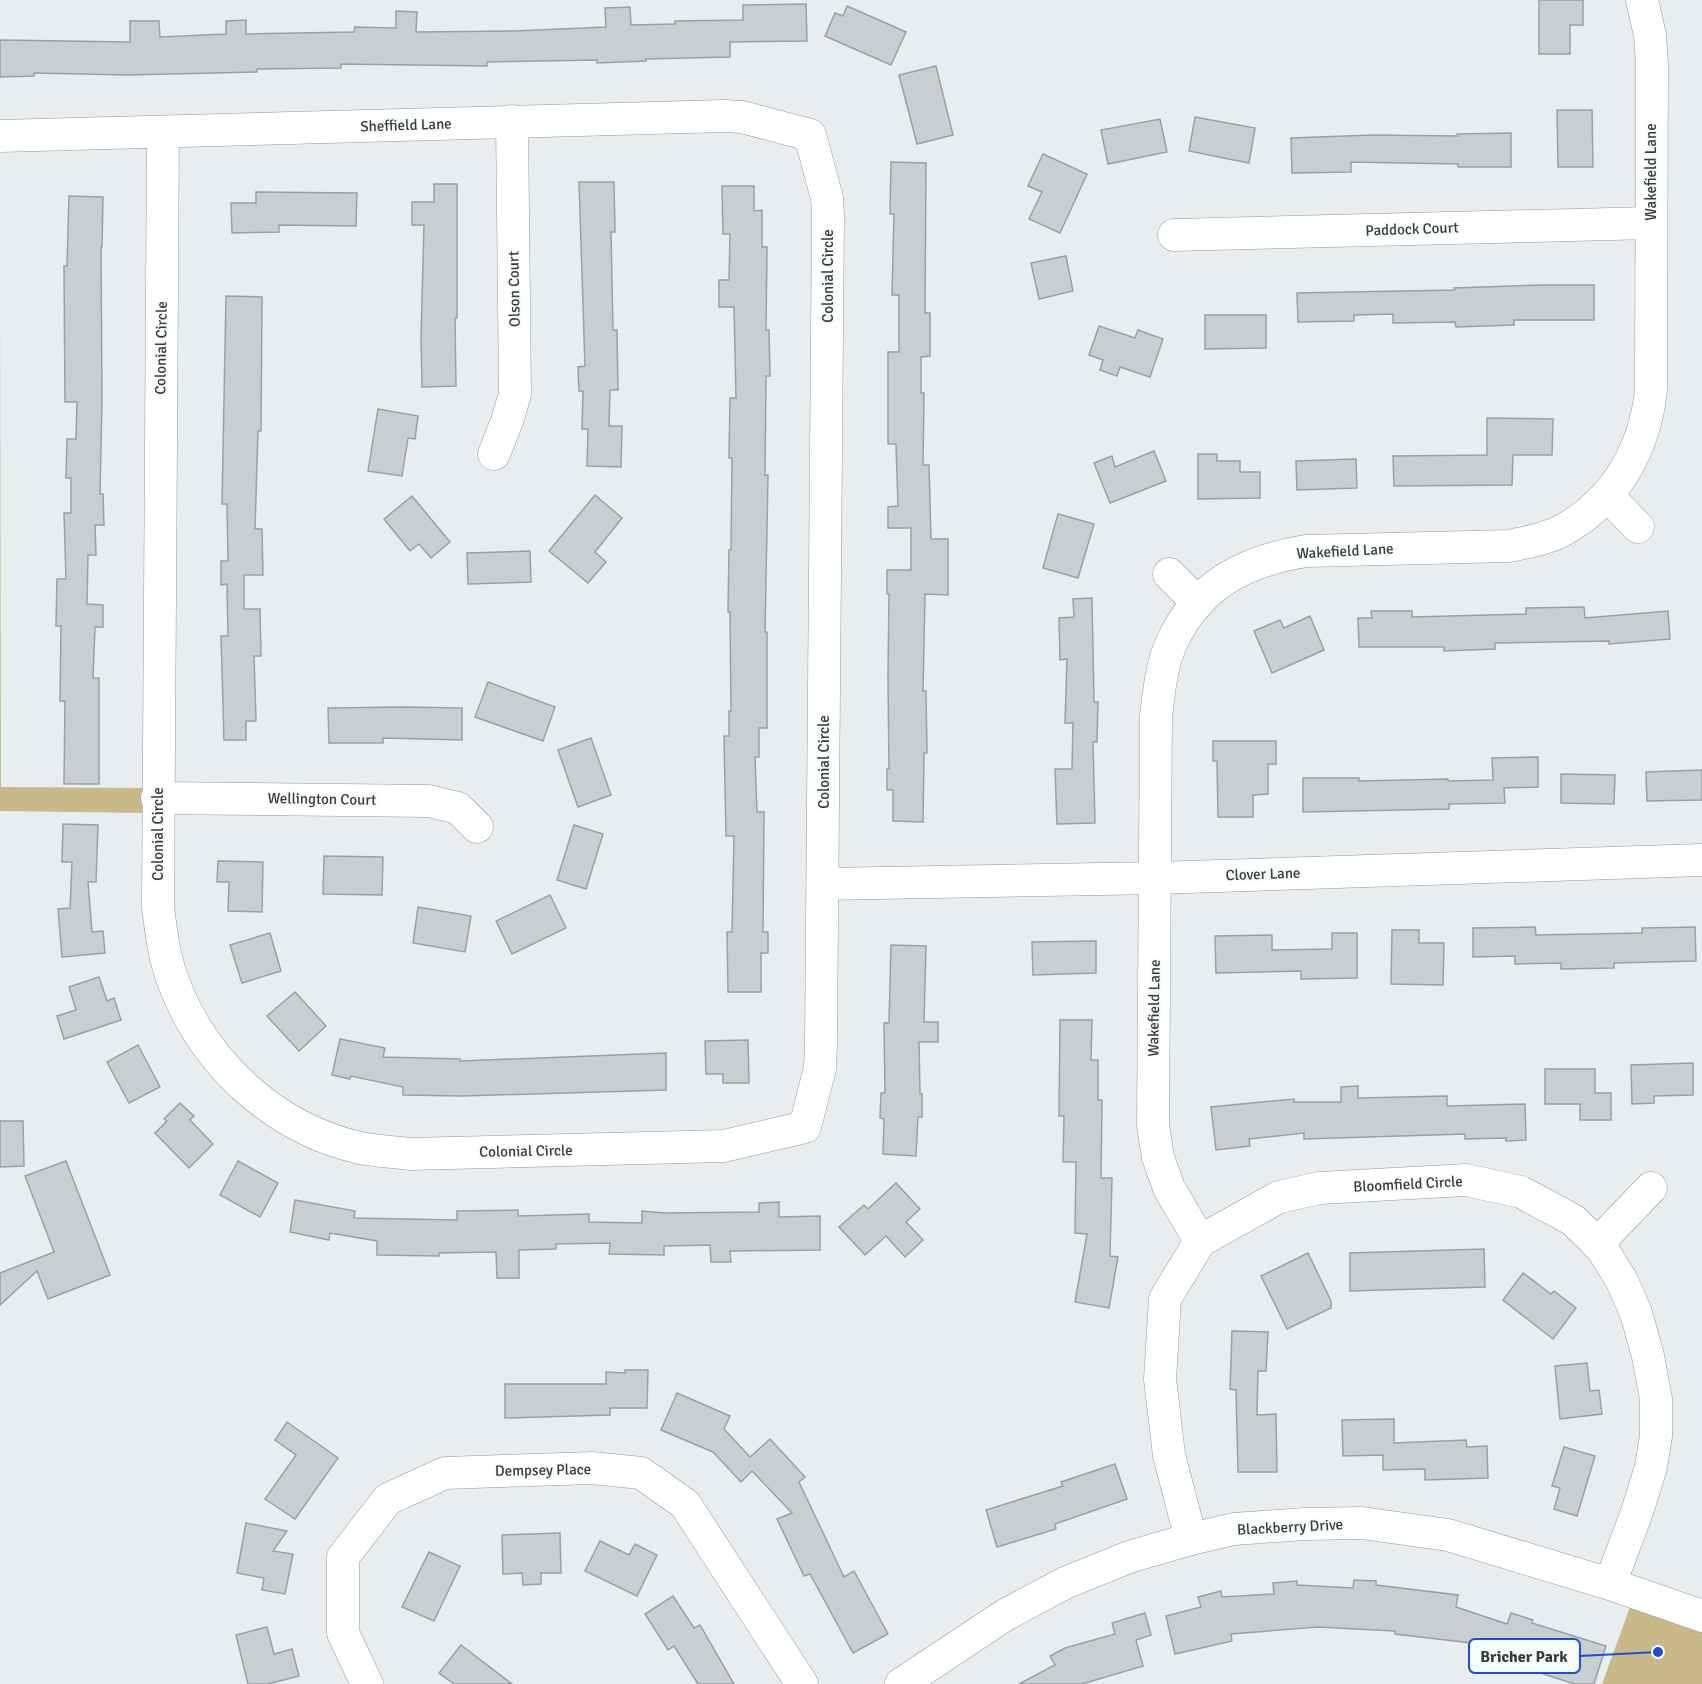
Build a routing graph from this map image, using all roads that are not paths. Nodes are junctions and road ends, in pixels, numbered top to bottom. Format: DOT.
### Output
graph roads {
  1 [pos="1642,0"];
  2 [pos="512,121"];
  3 [pos="164,132"];
  4 [pos="810,135"];
  5 [pos="0,136"];
  6 [pos="1650,223"];
  7 [pos="1174,235"];
  8 [pos="494,454"];
  9 [pos="1608,496"];
  10 [pos="1638,527"];
  11 [pos="1169,574"];
  12 [pos="1198,603"];
  13 [pos="157,798"];
  14 [pos="477,827"];
  15 [pos="1702,860"];
  16 [pos="1156,878"];
  17 [pos="824,884"];
  18 [pos="1651,1188"];
  19 [pos="1200,1241"];
  20 [pos="1597,1244"];
  21 [pos="1191,1539"];
  22 [pos="1610,1584"];
  23 [pos="1702,1616"];
  24 [pos="367,1684"];
  25 [pos="802,1684"];
  26 [pos="901,1684"];
  1 -- 6 [label="street, Wakefield Lane"];
  2 -- 3 [label="street, Sheffield Lane"];
  2 -- 4 [label="street, Sheffield Lane"];
  2 -- 8 [label="street, Olson Court"];
  3 -- 5 [label="street, Sheffield Lane"];
  3 -- 13 [label="street, Colonial Circle"];
  4 -- 17 [label="street, Colonial Circle"];
  6 -- 7 [label="street, Paddock Court"];
  6 -- 9 [label="street, Wakefield Lane"];
  9 -- 10 [label="street"];
  9 -- 12 [label="street, Wakefield Lane"];
  11 -- 12 [label="street"];
  12 -- 16 [label="street, Wakefield Lane"];
  13 -- 14 [label="street, Wellington Court"];
  13 -- 17 [label="street, Colonial Circle"];
  15 -- 16 [label="street, Clover Lane"];
  16 -- 17 [label="street, Clover Lane"];
  16 -- 19 [label="street, Wakefield Lane"];
  18 -- 20 [label="street"];
  19 -- 20 [label="street, Bloomfield Circle"];
  19 -- 21 [label="street, Bloomfield Circle"];
  20 -- 22 [label="street, Bloomfield Circle"];
  21 -- 22 [label="street, Blackberry Drive"];
  21 -- 26 [label="street, Blackberry Drive"];
  22 -- 23 [label="street, Blackberry Drive"];
  24 -- 25 [label="street, Dempsey Place"];
}
